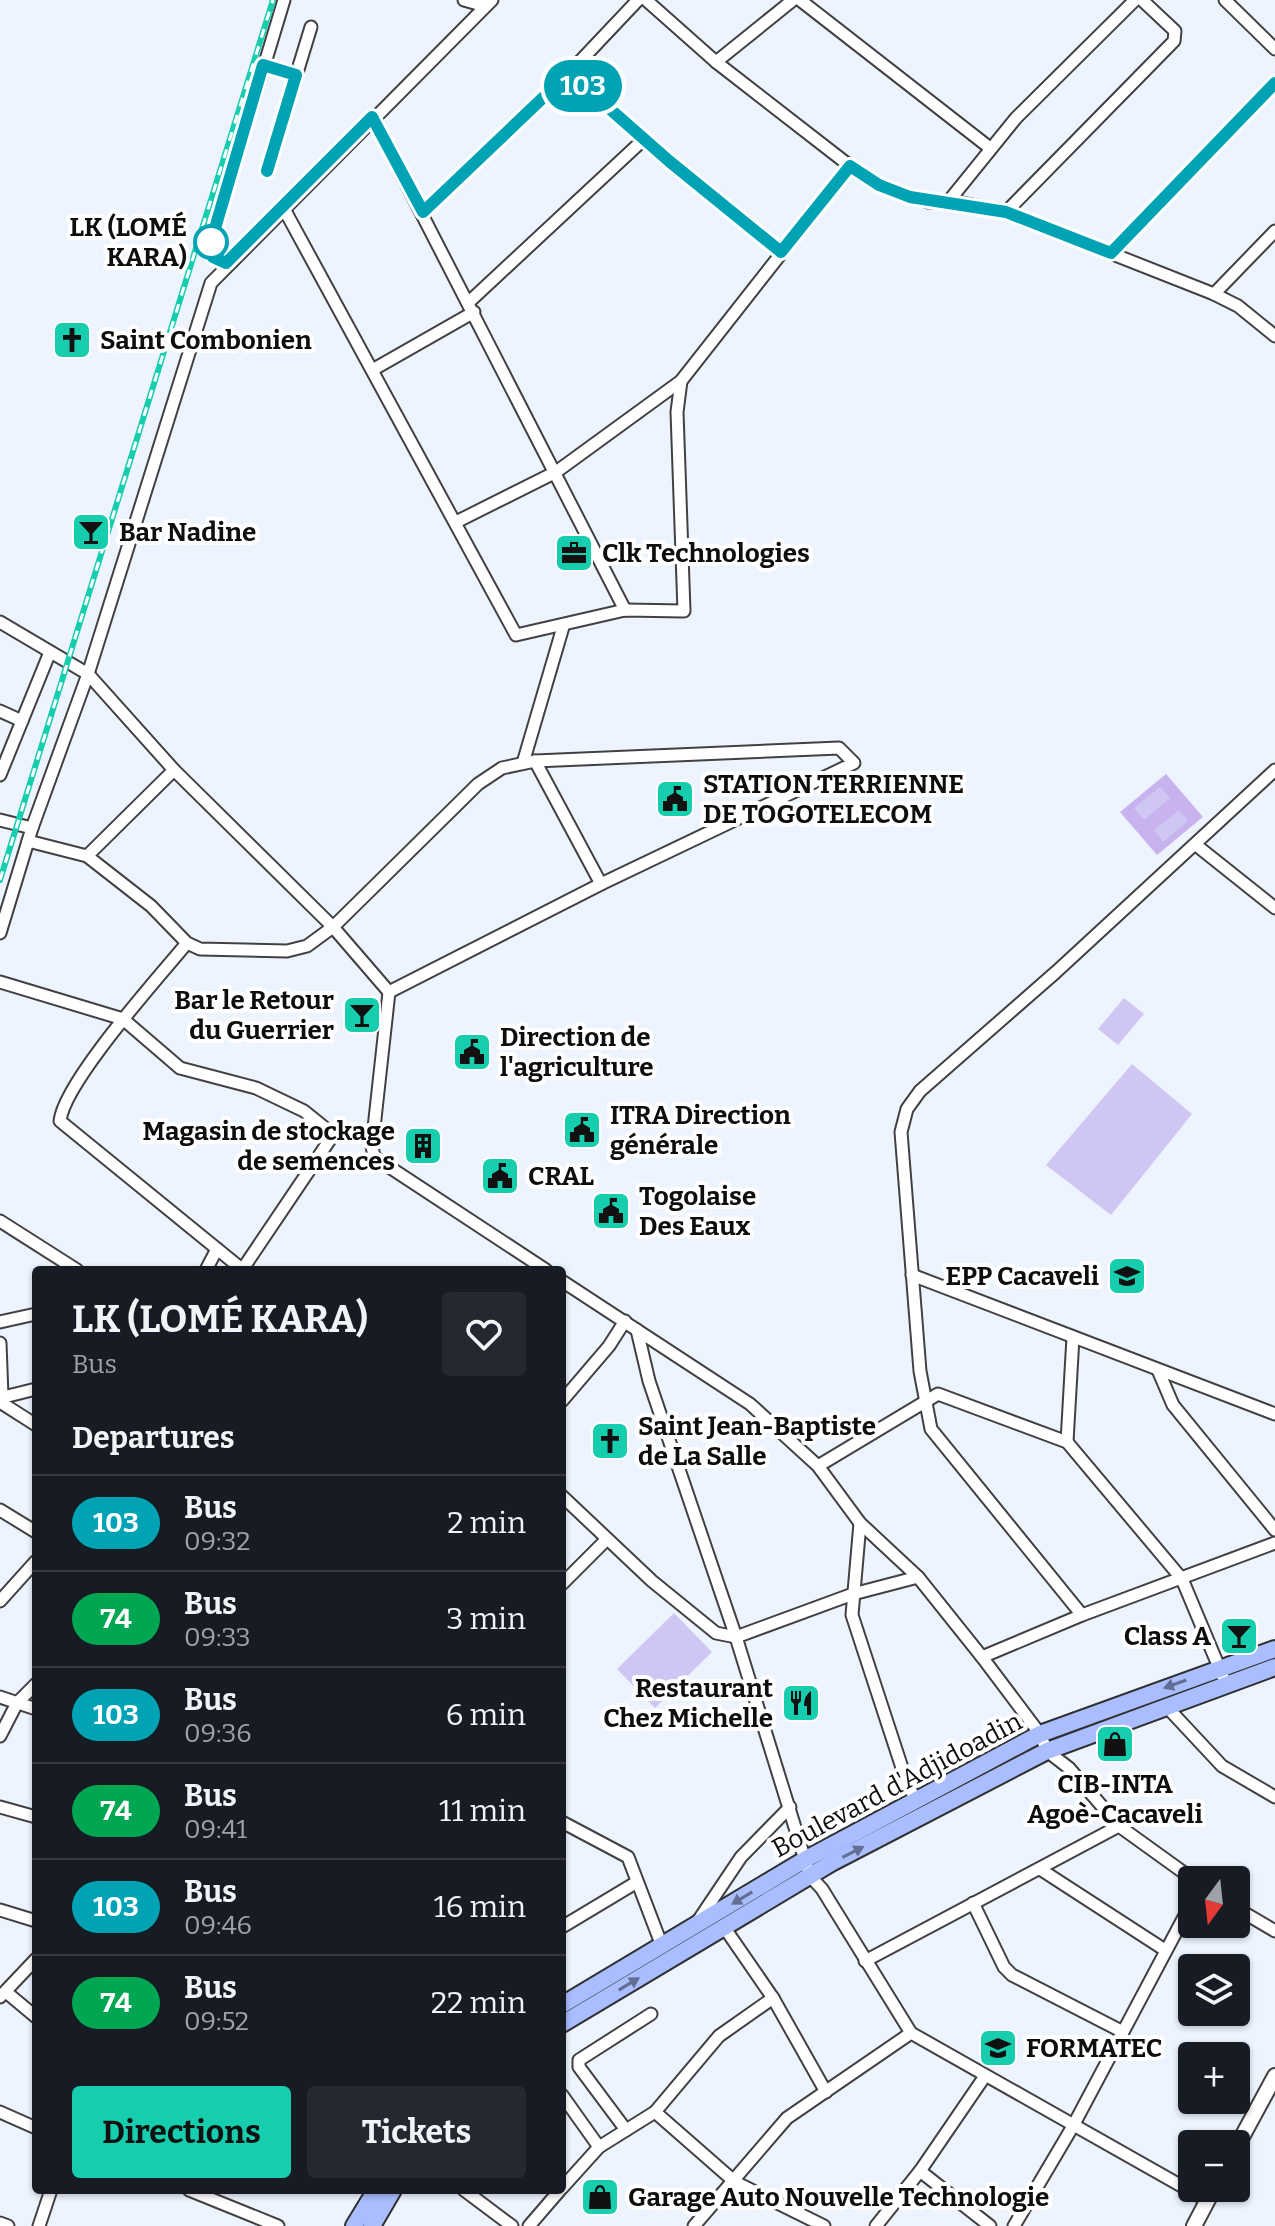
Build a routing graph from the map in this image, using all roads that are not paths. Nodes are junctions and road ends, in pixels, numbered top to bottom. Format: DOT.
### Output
graph roads {
  1 [pos="284,0"];
  2 [pos="464,0"];
  3 [pos="638,0"];
  4 [pos="646,0"];
  5 [pos="793,0"];
  6 [pos="800,0"];
  7 [pos="1135,0"];
  8 [pos="1142,0"];
  9 [pos="1225,0"];
  10 [pos="488,3"];
  11 [pos="311,27"];
  12 [pos="1275,49"];
  13 [pos="716,62"];
  14 [pos="263,65"];
  15 [pos="569,73"];
  16 [pos="296,75"];
  17 [pos="1275,83"];
  18 [pos="372,117"];
  19 [pos="643,140"];
  20 [pos="990,148"];
  21 [pos="850,166"];
  22 [pos="267,171"];
  23 [pos="948,202"];
  24 [pos="283,207"];
  25 [pos="423,212"];
  26 [pos="1006,212"];
  27 [pos="1275,231"];
  28 [pos="781,252"];
  29 [pos="1111,253"];
  30 [pos="226,263"];
  31 [pos="1214,294"];
  32 [pos="472,307"];
  33 [pos="1275,336"];
  34 [pos="374,369"];
  35 [pos="681,381"];
  36 [pos="556,472"];
  37 [pos="456,522"];
  38 [pos="625,610"];
  39 [pos="0,622"];
  40 [pos="563,627"];
  41 [pos="50,652"];
  42 [pos="88,674"];
  43 [pos="0,711"];
  44 [pos="22,721"];
  45 [pos="529,762"];
  46 [pos="174,770"];
  47 [pos="1275,770"];
  48 [pos="0,775"];
  49 [pos="0,820"];
  50 [pos="32,828"];
  51 [pos="28,841"];
  52 [pos="1196,845"];
  53 [pos="87,856"];
  54 [pos="601,884"];
  55 [pos="1275,908"];
  56 [pos="333,927"];
  57 [pos="0,933"];
  58 [pos="187,943"];
  59 [pos="0,982"];
  60 [pos="389,992"];
  61 [pos="123,1019"];
  62 [pos="0,1221"];
  63 [pos="217,1249"];
  64 [pos="71,1266"];
  65 [pos="208,1266"];
  66 [pos="237,1266"];
  67 [pos="245,1266"];
  68 [pos="540,1266"];
  69 [pos="912,1275"];
  70 [pos="566,1284"];
  71 [pos="32,1315"];
  72 [pos="625,1321"];
  73 [pos="0,1322"];
  74 [pos="637,1330"];
  75 [pos="1073,1337"];
  76 [pos="0,1343"];
  77 [pos="1158,1370"];
  78 [pos="32,1390"];
  79 [pos="566,1396"];
  80 [pos="1,1399"];
  81 [pos="924,1400"];
  82 [pos="1275,1414"];
  83 [pos="32,1422"];
  84 [pos="1067,1442"];
  85 [pos="818,1466"];
  86 [pos="566,1500"];
  87 [pos="0,1510"];
  88 [pos="860,1523"];
  89 [pos="32,1530"];
  90 [pos="1275,1530"];
  91 [pos="606,1540"];
  92 [pos="1275,1543"];
  93 [pos="32,1565"];
  94 [pos="918,1577"];
  95 [pos="1182,1579"];
  96 [pos="566,1580"];
  97 [pos="853,1594"];
  98 [pos="0,1601"];
  99 [pos="1082,1615"];
  100 [pos="736,1637"];
  101 [pos="1275,1649"];
  102 [pos="982,1657"];
  103 [pos="1275,1667"];
  104 [pos="1224,1676"];
  105 [pos="32,1688"];
  106 [pos="0,1697"];
  107 [pos="17,1703"];
  108 [pos="1166,1706"];
  109 [pos="32,1708"];
  110 [pos="1040,1734"];
  111 [pos="0,1736"];
  112 [pos="1047,1751"];
  113 [pos="1275,1797"];
  114 [pos="916,1801"];
  115 [pos="0,1807"];
  116 [pos="790,1807"];
  117 [pos="32,1816"];
  118 [pos="566,1824"];
  119 [pos="1119,1826"];
  120 [pos="808,1867"];
  121 [pos="1178,1868"];
  122 [pos="1040,1869"];
  123 [pos="637,1882"];
  124 [pos="973,1903"];
  125 [pos="0,1910"];
  126 [pos="1250,1916"];
  127 [pos="32,1920"];
  128 [pos="566,1925"];
  129 [pos="696,1926"];
  130 [pos="724,1927"];
  131 [pos="1178,1927"];
  132 [pos="1275,1931"];
  133 [pos="662,1946"];
  134 [pos="1165,1950"];
  135 [pos="865,1961"];
  136 [pos="32,1963"];
  137 [pos="3,1994"];
  138 [pos="773,1998"];
  139 [pos="586,2000"];
  140 [pos="566,2004"];
  141 [pos="32,2014"];
  142 [pos="651,2014"];
  143 [pos="566,2020"];
  144 [pos="1121,2031"];
  145 [pos="911,2033"];
  146 [pos="985,2076"];
  147 [pos="1275,2076"];
  148 [pos="826,2092"];
  149 [pos="566,2101"];
  150 [pos="0,2112"];
  151 [pos="655,2112"];
  152 [pos="32,2126"];
  153 [pos="1073,2126"];
  154 [pos="626,2130"];
  155 [pos="1246,2130"];
  156 [pos="599,2147"];
  157 [pos="920,2171"];
  158 [pos="1178,2178"];
  159 [pos="735,2182"];
  160 [pos="566,2183"];
  161 [pos="50,2194"];
  162 [pos="199,2194"];
  163 [pos="374,2194"];
  164 [pos="391,2194"];
  165 [pos="469,2194"];
  166 [pos="557,2194"];
  167 [pos="1207,2202"];
  168 [pos="0,2223"];
  169 [pos="8,2226"];
  170 [pos="39,2226"];
  171 [pos="278,2226"];
  172 [pos="354,2226"];
  173 [pos="372,2226"];
  174 [pos="512,2226"];
  175 [pos="529,2226"];
  176 [pos="694,2226"];
  177 [pos="824,2226"];
  178 [pos="876,2226"];
  179 [pos="990,2226"];
  180 [pos="1014,2226"];
  181 [pos="1194,2226"];
  1 -- 14 [label="street"];
  2 -- 10 [label="street"];
  3 -- 15 [label="street"];
  4 -- 13 [label="street"];
  5 -- 13 [label="street"];
  6 -- 20 [label="street"];
  7 -- 20 [label="street"];
  8 -- 26 [label="street"];
  9 -- 12 [label="street"];
  10 -- 18 [label="street"];
  11 -- 16 [label="street"];
  13 -- 21 [label="street"];
  14 -- 16 [label="street"];
  14 -- 30 [label="street"];
  15 -- 19 [label="street"];
  15 -- 25 [label="street"];
  16 -- 22 [label="street"];
  17 -- 29 [label="street"];
  18 -- 24 [label="street"];
  18 -- 25 [label="street"];
  19 -- 28 [label="street"];
  19 -- 32 [label="street"];
  20 -- 23 [label="street"];
  21 -- 23 [label="street"];
  21 -- 28 [label="street"];
  23 -- 26 [label="street"];
  24 -- 30 [label="street"];
  24 -- 34 [label="street"];
  25 -- 32 [label="street"];
  26 -- 29 [label="street"];
  27 -- 31 [label="street"];
  28 -- 35 [label="street"];
  29 -- 31 [label="street"];
  30 -- 42 [label="street"];
  31 -- 33 [label="street"];
  32 -- 34 [label="street"];
  32 -- 36 [label="street"];
  34 -- 37 [label="street"];
  35 -- 36 [label="street"];
  35 -- 38 [label="street"];
  36 -- 37 [label="street"];
  36 -- 38 [label="street"];
  37 -- 40 [label="street"];
  38 -- 40 [label="street"];
  39 -- 41 [label="street"];
  40 -- 45 [label="street"];
  41 -- 42 [label="street"];
  41 -- 44 [label="street"];
  42 -- 46 [label="street"];
  42 -- 50 [label="street"];
  43 -- 44 [label="street"];
  44 -- 48 [label="street"];
  45 -- 54 [label="street"];
  45 -- 54 [label="street"];
  45 -- 56 [label="street"];
  46 -- 53 [label="street"];
  46 -- 56 [label="street"];
  47 -- 52 [label="street"];
  49 -- 50 [label="street"];
  50 -- 51 [label="street"];
  51 -- 53 [label="street"];
  51 -- 57 [label="street"];
  52 -- 55 [label="street"];
  52 -- 69 [label="street"];
  53 -- 58 [label="street"];
  54 -- 60 [label="street"];
  56 -- 58 [label="street"];
  56 -- 60 [label="street"];
  58 -- 61 [label="street"];
  59 -- 61 [label="street"];
  60 -- 68 [label="street"];
  61 -- 63 [label="street"];
  61 -- 67 [label="street"];
  62 -- 64 [label="street"];
  63 -- 65 [label="street"];
  63 -- 66 [label="street"];
  69 -- 75 [label="street"];
  69 -- 81 [label="street"];
  70 -- 72 [label="street"];
  71 -- 73 [label="street"];
  72 -- 74 [label="street"];
  72 -- 79 [label="street"];
  74 -- 85 [label="street"];
  74 -- 100 [label="street"];
  75 -- 77 [label="street"];
  75 -- 84 [label="street"];
  76 -- 80 [label="street"];
  77 -- 82 [label="street"];
  77 -- 90 [label="street"];
  78 -- 80 [label="street"];
  80 -- 83 [label="street"];
  81 -- 84 [label="street"];
  81 -- 85 [label="street"];
  81 -- 99 [label="street"];
  84 -- 95 [label="street"];
  85 -- 88 [label="street"];
  86 -- 91 [label="street"];
  87 -- 89 [label="street"];
  88 -- 94 [label="street"];
  88 -- 97 [label="street"];
  91 -- 96 [label="street"];
  91 -- 100 [label="street"];
  92 -- 95 [label="street"];
  93 -- 98 [label="street"];
  94 -- 97 [label="street"];
  94 -- 102 [label="street"];
  95 -- 99 [label="street"];
  95 -- 104 [label="street"];
  97 -- 100 [label="street"];
  97 -- 114 [label="street"];
  99 -- 102 [label="street"];
  100 -- 116 [label="street"];
  101 -- 104 [label="main road, Boulevard d'Adjidoadin"];
  102 -- 110 [label="street"];
  103 -- 104 [label="main road, Boulevard d'Adjidoadin"];
  104 -- 108 [label="main road, Boulevard d'Adjidoadin"];
  104 -- 110 [label="main road, Boulevard d'Adjidoadin, one-way"];
  105 -- 107 [label="street"];
  106 -- 107 [label="street"];
  107 -- 109 [label="street"];
  107 -- 111 [label="street"];
  108 -- 112 [label="main road, Boulevard d'Adjidoadin"];
  108 -- 113 [label="street"];
  110 -- 112 [label="street"];
  110 -- 114 [label="main road, Boulevard d'Adjidoadin"];
  112 -- 119 [label="street"];
  120 -- 112 [label="main road, Boulevard d'Adjidoadin, one-way"];
  114 -- 120 [label="main road, Boulevard d'Adjidoadin"];
  115 -- 117 [label="street"];
  116 -- 120 [label="street"];
  116 -- 129 [label="street"];
  118 -- 123 [label="street"];
  119 -- 121 [label="street"];
  119 -- 122 [label="street"];
  120 -- 129 [label="main road, Boulevard d'Adjidoadin, one-way"];
  120 -- 130 [label="main road, Boulevard d'Adjidoadin"];
  120 -- 135 [label="street"];
  122 -- 124 [label="street"];
  122 -- 134 [label="street"];
  123 -- 128 [label="street"];
  123 -- 133 [label="street"];
  124 -- 135 [label="street"];
  124 -- 144 [label="street"];
  125 -- 127 [label="street"];
  126 -- 132 [label="street"];
  129 -- 133 [label="main road, Boulevard d'Adjidoadin"];
  130 -- 138 [label="street"];
  139 -- 130 [label="main road, Boulevard d'Adjidoadin, one-way"];
  131 -- 134 [label="street"];
  133 -- 139 [label="main road, Boulevard d'Adjidoadin"];
  134 -- 144 [label="street"];
  135 -- 145 [label="street"];
  136 -- 137 [label="street"];
  137 -- 141 [label="street"];
  138 -- 148 [label="street"];
  138 -- 151 [label="street"];
  139 -- 140 [label="main road, Boulevard d'Adjidoadin"];
  139 -- 143 [label="main road, Boulevard d'Adjidoadin"];
  142 -- 154 [label="street"];
  144 -- 153 [label="street"];
  145 -- 146 [label="street"];
  145 -- 148 [label="street"];
  146 -- 153 [label="street"];
  146 -- 157 [label="street"];
  147 -- 155 [label="street"];
  148 -- 159 [label="street"];
  149 -- 156 [label="street"];
  150 -- 152 [label="street"];
  151 -- 154 [label="street"];
  151 -- 159 [label="street"];
  153 -- 158 [label="street"];
  153 -- 180 [label="street"];
  154 -- 156 [label="street"];
  156 -- 160 [label="street"];
  157 -- 178 [label="street"];
  157 -- 179 [label="street"];
  159 -- 176 [label="street"];
  159 -- 177 [label="street"];
  161 -- 170 [label="street"];
  162 -- 171 [label="street"];
  163 -- 172 [label="main road"];
  164 -- 173 [label="main road"];
  165 -- 174 [label="street"];
  166 -- 175 [label="street"];
  167 -- 181 [label="street"];
  168 -- 169 [label="street"];
}
